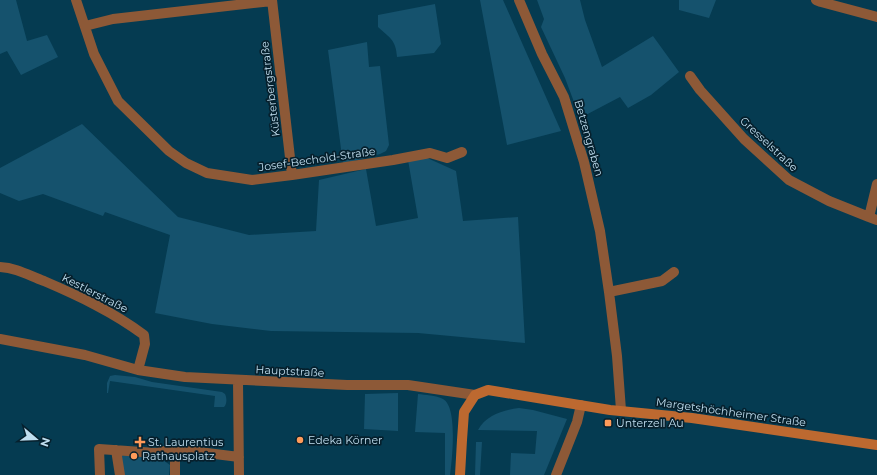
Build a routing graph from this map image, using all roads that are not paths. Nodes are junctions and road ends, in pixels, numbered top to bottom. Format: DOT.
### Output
graph roads {
  1 [pos="76,0"];
  2 [pos="272,0"];
  3 [pos="519,0"];
  4 [pos="816,0"];
  5 [pos="877,17"];
  6 [pos="85,26"];
  7 [pos="690,76"];
  8 [pos="462,152"];
  9 [pos="292,175"];
  10 [pos="877,184"];
  11 [pos="873,219"];
  12 [pos="0,266"];
  13 [pos="674,272"];
  14 [pos="609,292"];
  15 [pos="0,339"];
  16 [pos="138,370"];
  17 [pos="238,381"];
  18 [pos="475,395"];
  19 [pos="581,405"];
  20 [pos="620,410"];
  21 [pos="877,445"];
  22 [pos="175,449"];
  23 [pos="116,450"];
  24 [pos="238,457"];
  25 [pos="100,475"];
  26 [pos="120,475"];
  27 [pos="175,475"];
  28 [pos="239,475"];
  29 [pos="460,475"];
  30 [pos="556,475"];
  1 -- 6 [label="street, Josef-Bechold-Straße"];
  2 -- 6 [label="street"];
  2 -- 9 [label="street, Küsterbergstraße"];
  3 -- 14 [label="street, Betzengraben"];
  4 -- 5 [label="street"];
  6 -- 9 [label="street, Josef-Bechold-Straße"];
  7 -- 11 [label="street, Gresselstraße"];
  8 -- 9 [label="street, Josef-Bechold-Straße"];
  10 -- 11 [label="street, Gresselstraße"];
  12 -- 16 [label="street, Kestlerstraße"];
  13 -- 14 [label="street"];
  14 -- 20 [label="street, Betzengraben"];
  15 -- 16 [label="street, Hauptstraße"];
  16 -- 17 [label="street, Hauptstraße"];
  17 -- 18 [label="street, Hauptstraße"];
  17 -- 24 [label="street"];
  18 -- 19 [label="street, Hauptstraße"];
  18 -- 29 [label="street"];
  19 -- 20 [label="street, Margetshöchheimer Straße"];
  19 -- 30 [label="street"];
  20 -- 21 [label="street, Margetshöchheimer Straße"];
  22 -- 23 [label="street"];
  22 -- 24 [label="street"];
  22 -- 27 [label="street"];
  23 -- 25 [label="street"];
  23 -- 26 [label="street"];
  24 -- 28 [label="street"];
}
